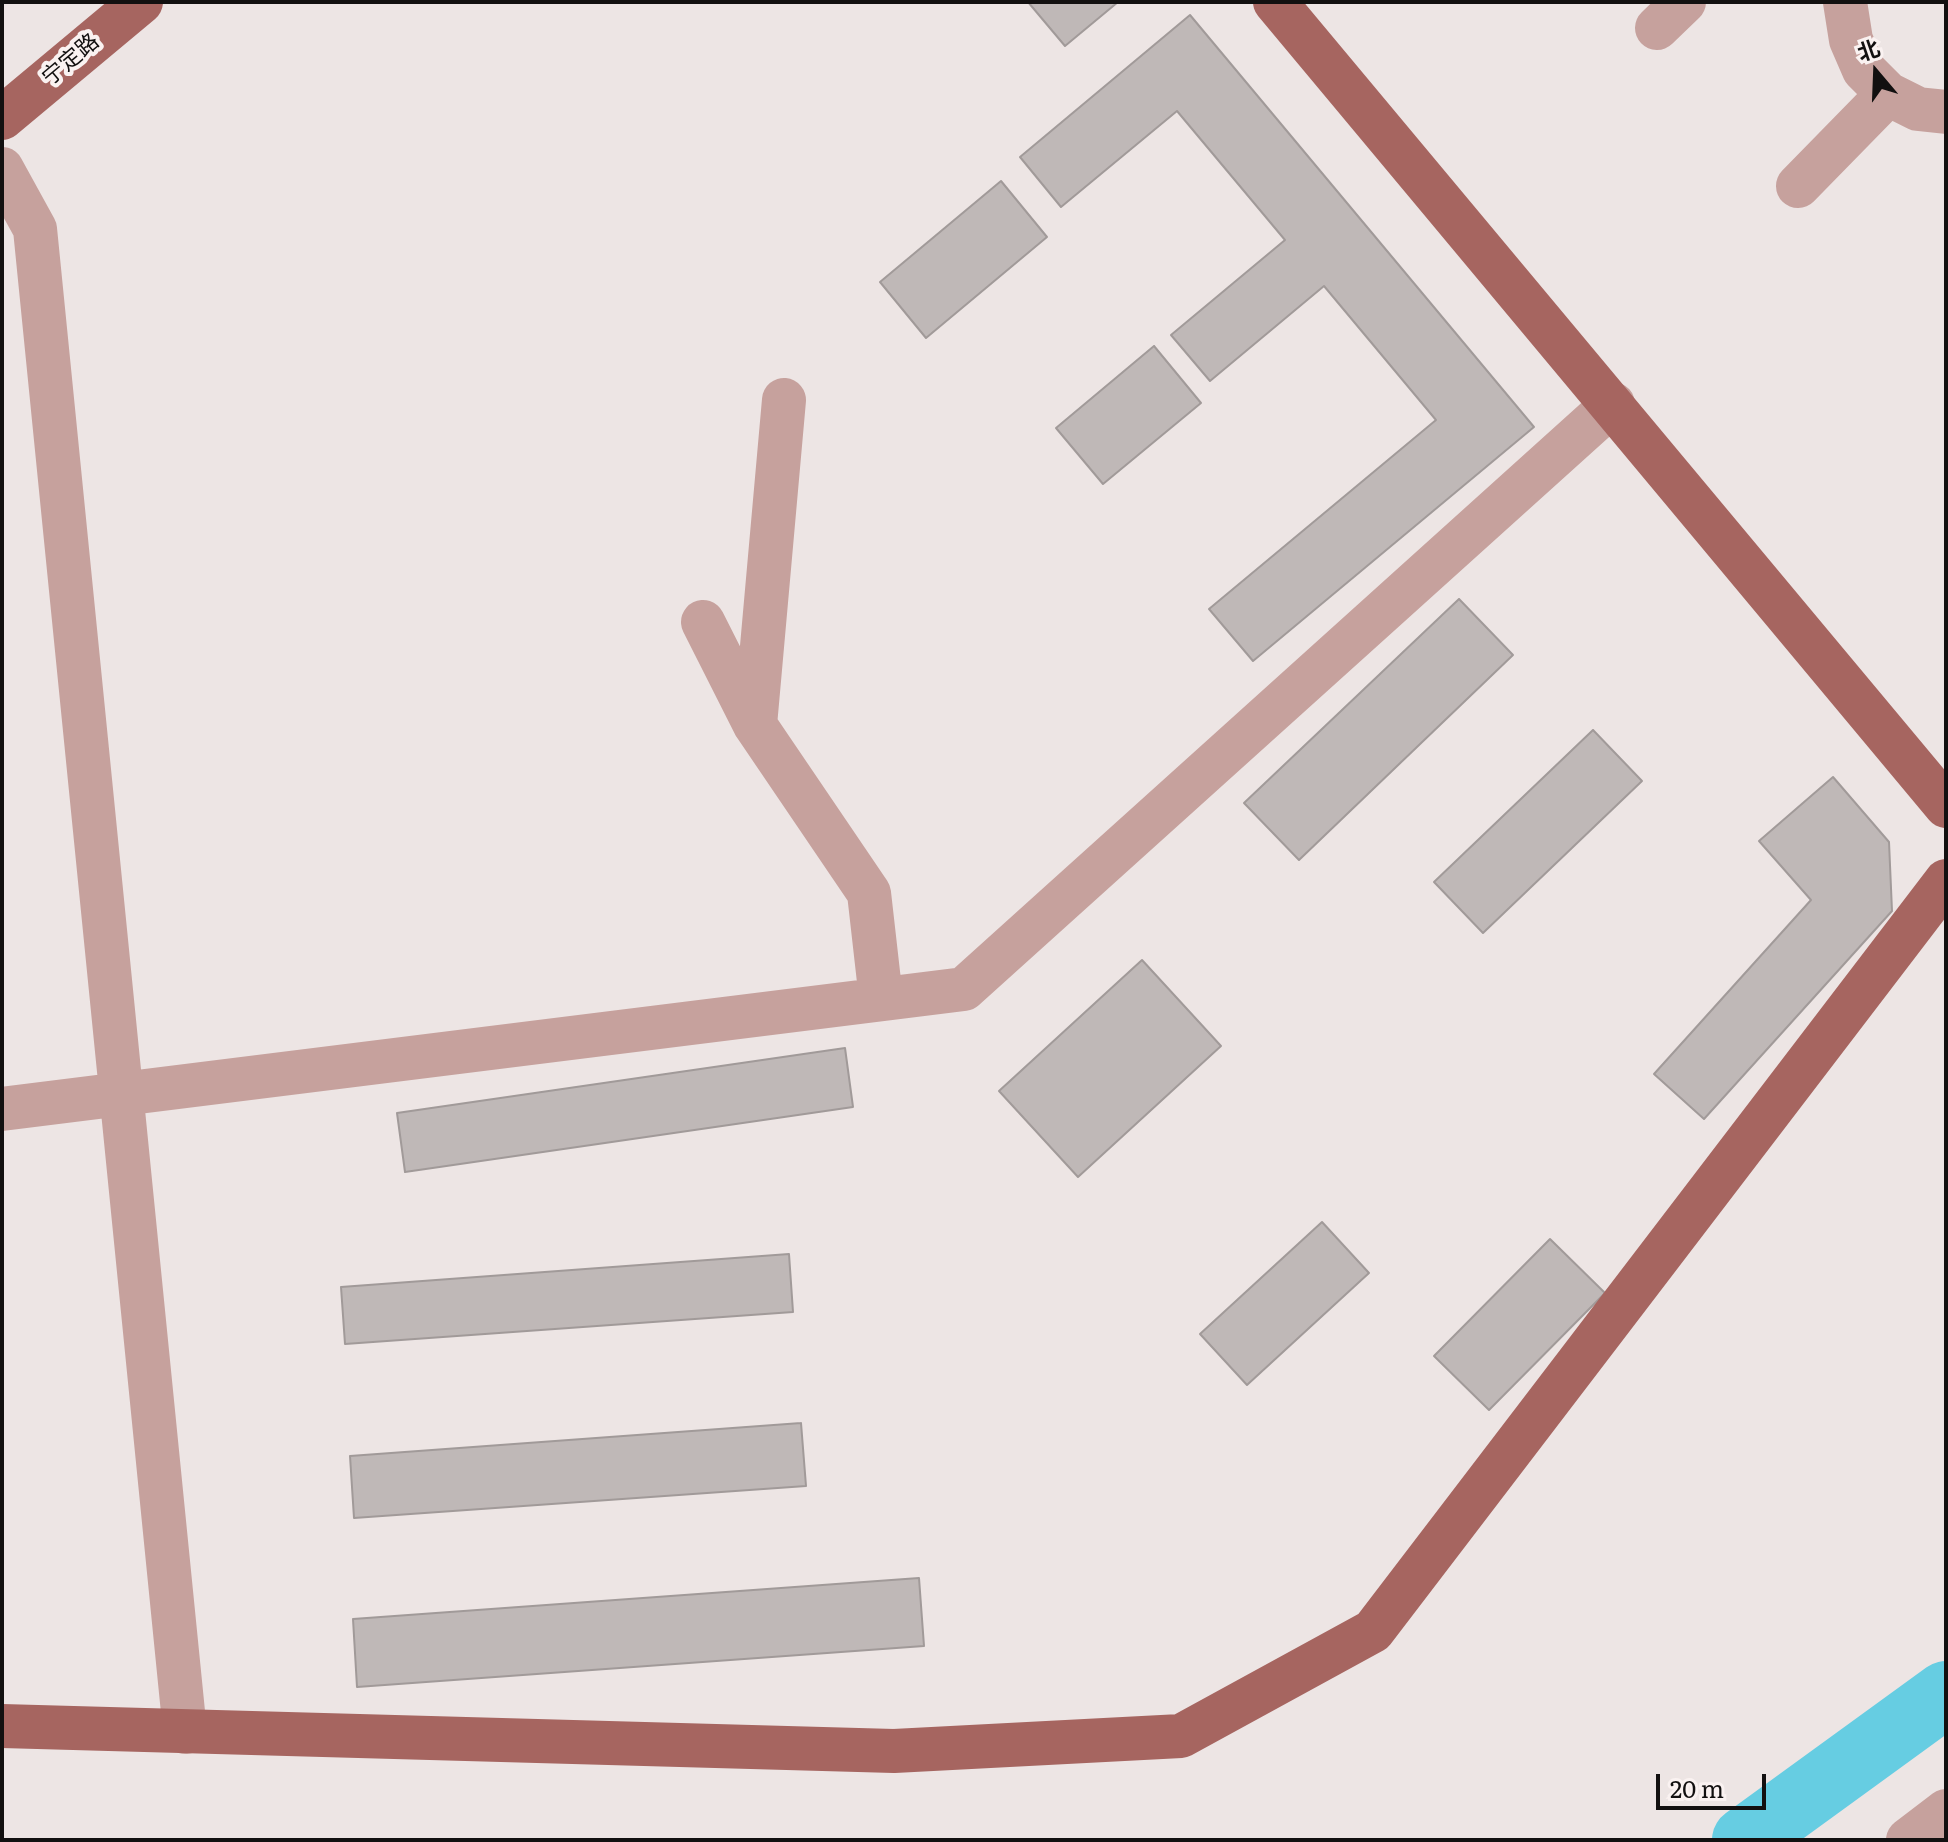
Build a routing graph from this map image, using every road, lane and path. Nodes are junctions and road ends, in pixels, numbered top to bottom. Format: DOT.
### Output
graph roads {
  1 [pos="141,2"];
  2 [pos="1275,2"];
  3 [pos="1845,2"];
  4 [pos="1888,94"];
  5 [pos="1946,112"];
  6 [pos="2,118"];
  7 [pos="2,169"];
  8 [pos="1798,186"];
  9 [pos="784,400"];
  10 [pos="1613,404"];
  11 [pos="703,622"];
  12 [pos="755,725"];
  13 [pos="1942,791"];
  14 [pos="1946,881"];
  15 [pos="881,999"];
  16 [pos="121,1093"];
  17 [pos="2,1109"];
  18 [pos="2,1726"];
  19 [pos="185,1732"];
  20 [pos="1946,1811"];
  21 [pos="1908,1840"];
  1 -- 6 [label="main road, 宁定路"];
  2 -- 10 [label="main road"];
  3 -- 4 [label="street"];
  4 -- 5 [label="street"];
  4 -- 8 [label="street"];
  7 -- 16 [label="street"];
  9 -- 12 [label="street"];
  10 -- 13 [label="main road"];
  10 -- 15 [label="street"];
  11 -- 12 [label="street"];
  12 -- 15 [label="street"];
  14 -- 19 [label="main road"];
  15 -- 16 [label="street"];
  16 -- 17 [label="street"];
  16 -- 19 [label="street"];
  18 -- 19 [label="main road"];
  20 -- 21 [label="street"];
}
